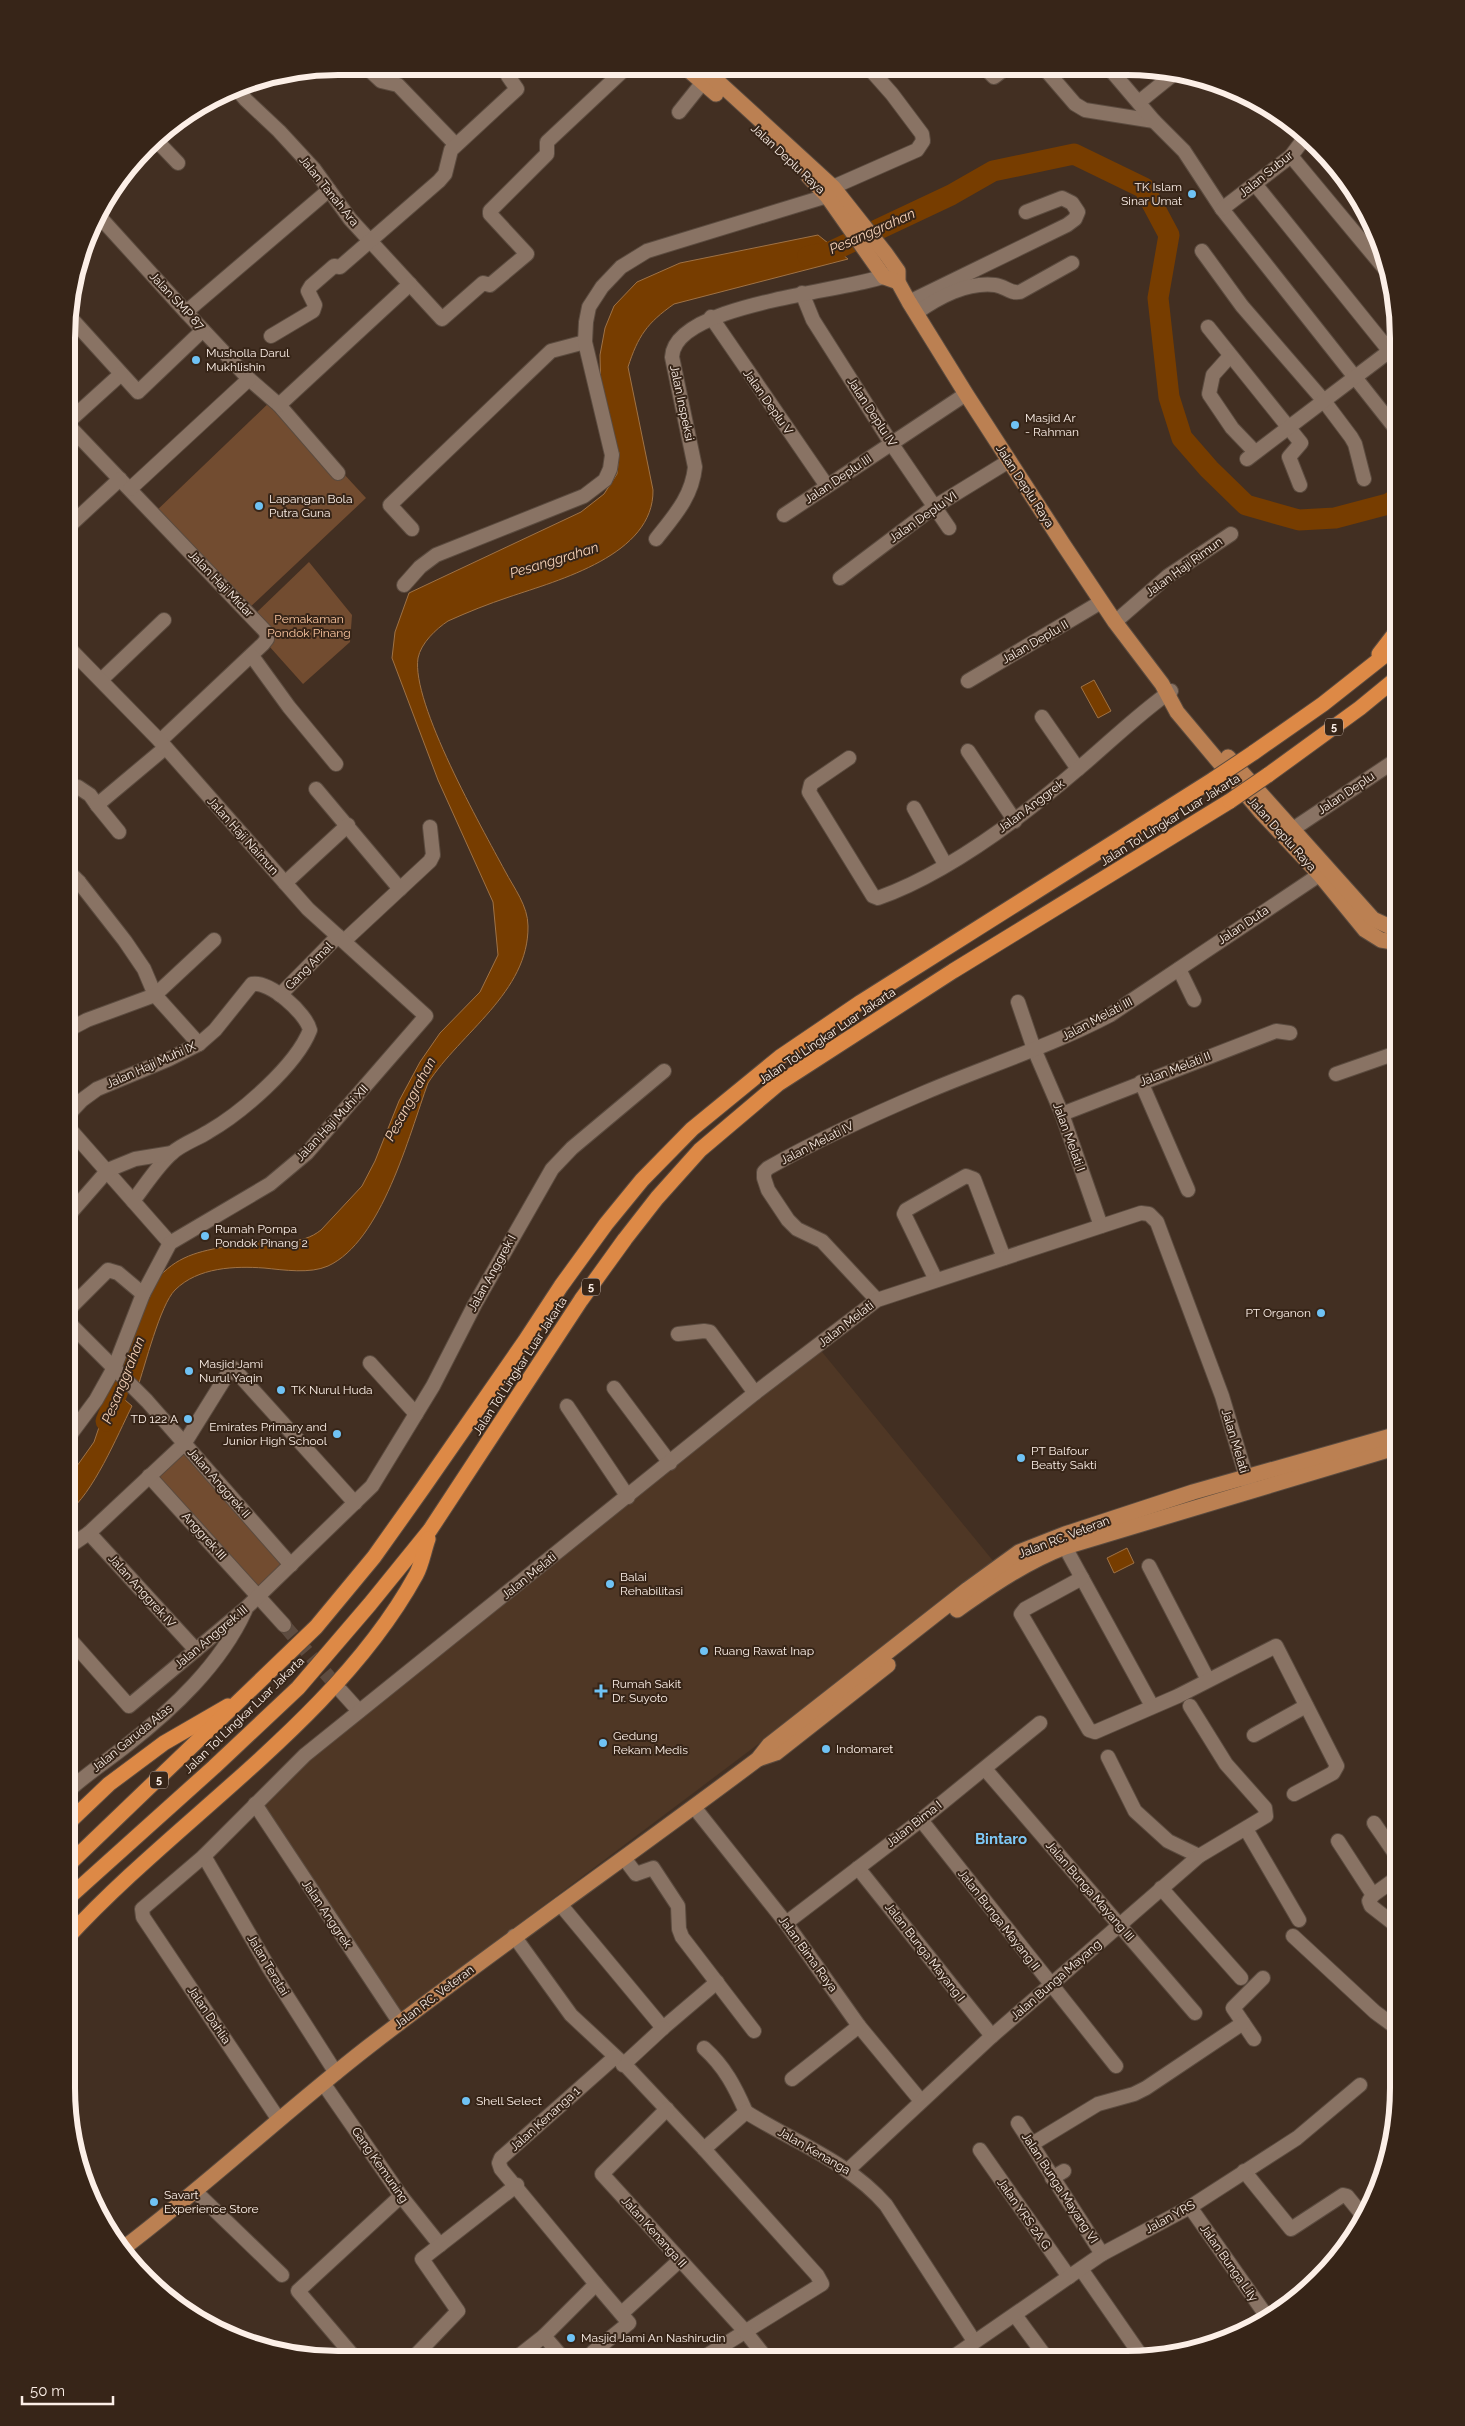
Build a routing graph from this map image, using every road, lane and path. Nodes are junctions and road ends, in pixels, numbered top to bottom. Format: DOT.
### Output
graph roads {
  1 [pos="375,75"];
  2 [pos="509,75"];
  3 [pos="618,75"];
  4 [pos="702,75"];
  5 [pos="875,75"];
  6 [pos="1050,75"];
  7 [pos="1115,75"];
  8 [pos="1169,78"];
  9 [pos="241,94"];
  10 [pos="1139,102"];
  11 [pos="680,112"];
  12 [pos="1154,121"];
  13 [pos="1302,142"];
  14 [pos="160,145"];
  15 [pos="456,145"];
  16 [pos="1291,156"];
  17 [pos="178,163"];
  18 [pos="1255,184"];
  19 [pos="329,190"];
  20 [pos="830,191"];
  21 [pos="1222,209"];
  22 [pos="1026,212"];
  23 [pos="103,220"];
  24 [pos="371,241"];
  25 [pos="1202,251"];
  26 [pos="1378,261"];
  27 [pos="1072,263"];
  28 [pos="893,277"];
  29 [pos="410,284"];
  30 [pos="802,293"];
  31 [pos="913,307"];
  32 [pos="186,312"];
  33 [pos="711,317"];
  34 [pos="76,325"];
  35 [pos="1208,327"];
  36 [pos="203,330"];
  37 [pos="271,336"];
  38 [pos="585,342"];
  39 [pos="1230,356"];
  40 [pos="121,374"];
  41 [pos="1355,375"];
  42 [pos="249,378"];
  43 [pos="966,394"];
  44 [pos="1324,401"];
  45 [pos="279,405"];
  46 [pos="75,417"];
  47 [pos="1390,421"];
  48 [pos="1287,426"];
  49 [pos="75,431"];
  50 [pos="892,443"];
  51 [pos="1009,461"];
  52 [pos="338,473"];
  53 [pos="120,479"];
  54 [pos="1364,480"];
  55 [pos="1300,485"];
  56 [pos="827,486"];
  57 [pos="130,489"];
  58 [pos="934,507"];
  59 [pos="784,515"];
  60 [pos="75,521"];
  61 [pos="949,528"];
  62 [pos="412,529"];
  63 [pos="1230,534"];
  64 [pos="656,539"];
  65 [pos="840,578"];
  66 [pos="404,584"];
  67 [pos="1102,602"];
  68 [pos="164,620"];
  69 [pos="1115,622"];
  70 [pos="1390,640"];
  71 [pos="1390,651"];
  72 [pos="75,654"];
  73 [pos="252,656"];
  74 [pos="1368,669"];
  75 [pos="101,680"];
  76 [pos="968,681"];
  77 [pos="1390,683"];
  78 [pos="1166,690"];
  79 [pos="1042,716"];
  80 [pos="163,744"];
  81 [pos="968,751"];
  82 [pos="848,758"];
  83 [pos="336,764"];
  84 [pos="1390,764"];
  85 [pos="1078,769"];
  86 [pos="75,788"];
  87 [pos="316,789"];
  88 [pos="97,805"];
  89 [pos="914,808"];
  90 [pos="1014,821"];
  91 [pos="348,825"];
  92 [pos="430,827"];
  93 [pos="1292,829"];
  94 [pos="119,832"];
  95 [pos="945,864"];
  96 [pos="1324,872"];
  97 [pos="75,879"];
  98 [pos="78,882"];
  99 [pos="285,883"];
  100 [pos="75,885"];
  101 [pos="400,888"];
  102 [pos="1390,927"];
  103 [pos="341,939"];
  104 [pos="214,940"];
  105 [pos="1390,942"];
  106 [pos="1179,969"];
  107 [pos="1158,984"];
  108 [pos="156,995"];
  109 [pos="280,995"];
  110 [pos="1194,1000"];
  111 [pos="1018,1002"];
  112 [pos="426,1016"];
  113 [pos="75,1026"];
  114 [pos="1290,1033"];
  115 [pos="199,1044"];
  116 [pos="1034,1050"];
  117 [pos="1390,1055"];
  118 [pos="664,1071"];
  119 [pos="1336,1074"];
  120 [pos="1141,1082"];
  121 [pos="75,1108"];
  122 [pos="1062,1114"];
  123 [pos="75,1134"];
  124 [pos="172,1153"];
  125 [pos="108,1170"];
  126 [pos="1188,1190"];
  127 [pos="133,1201"];
  128 [pos="75,1208"];
  129 [pos="1101,1226"];
  130 [pos="170,1244"];
  131 [pos="1004,1258"];
  132 [pos="936,1280"];
  133 [pos="143,1294"];
  134 [pos="877,1300"];
  135 [pos="75,1304"];
  136 [pos="75,1329"];
  137 [pos="678,1334"];
  138 [pos="370,1363"];
  139 [pos="117,1369"];
  140 [pos="614,1388"];
  141 [pos="755,1393"];
  142 [pos="567,1406"];
  143 [pos="416,1414"];
  144 [pos="75,1423"];
  145 [pos="1390,1437"];
  146 [pos="184,1444"];
  147 [pos="1390,1449"];
  148 [pos="670,1463"];
  149 [pos="149,1476"];
  150 [pos="1248,1484"];
  151 [pos="628,1497"];
  152 [pos="356,1503"];
  153 [pos="430,1530"];
  154 [pos="89,1533"];
  155 [pos="75,1543"];
  156 [pos="1066,1547"];
  157 [pos="291,1565"];
  158 [pos="1149,1566"];
  159 [pos="1082,1578"];
  160 [pos="972,1593"];
  161 [pos="258,1595"];
  162 [pos="246,1608"];
  163 [pos="284,1625"];
  164 [pos="75,1645"];
  165 [pos="196,1650"];
  166 [pos="1208,1680"];
  167 [pos="341,1691"];
  168 [pos="250,1693"];
  169 [pos="1152,1706"];
  170 [pos="1190,1706"];
  171 [pos="1306,1706"];
  172 [pos="359,1710"];
  173 [pos="1040,1723"];
  174 [pos="1254,1735"];
  175 [pos="1108,1757"];
  176 [pos="985,1769"];
  177 [pos="75,1786"];
  178 [pos="1294,1794"];
  179 [pos="255,1804"];
  180 [pos="694,1807"];
  181 [pos="75,1816"];
  182 [pos="921,1820"];
  183 [pos="1374,1823"];
  184 [pos="1246,1828"];
  185 [pos="1338,1841"];
  186 [pos="1390,1846"];
  187 [pos="204,1856"];
  188 [pos="1199,1856"];
  189 [pos="75,1858"];
  190 [pos="624,1858"];
  191 [pos="858,1868"];
  192 [pos="1390,1883"];
  193 [pos="1161,1888"];
  194 [pos="75,1892"];
  195 [pos="1373,1895"];
  196 [pos="560,1904"];
  197 [pos="142,1909"];
  198 [pos="1299,1920"];
  199 [pos="1390,1921"];
  200 [pos="786,1923"];
  201 [pos="1119,1925"];
  202 [pos="75,1930"];
  203 [pos="514,1936"];
  204 [pos="1293,1936"];
  205 [pos="1241,1978"];
  206 [pos="1263,1978"];
  207 [pos="717,1982"];
  208 [pos="1051,1985"];
  209 [pos="1195,2013"];
  210 [pos="1390,2022"];
  211 [pos="400,2023"];
  212 [pos="1243,2023"];
  213 [pos="859,2026"];
  214 [pos="663,2028"];
  215 [pos="754,2031"];
  216 [pos="992,2036"];
  217 [pos="1254,2039"];
  218 [pos="704,2048"];
  219 [pos="619,2061"];
  220 [pos="1116,2066"];
  221 [pos="336,2073"];
  222 [pos="792,2079"];
  223 [pos="323,2083"];
  224 [pos="1360,2086"];
  225 [pos="921,2101"];
  226 [pos="667,2109"];
  227 [pos="746,2112"];
  228 [pos="279,2120"];
  229 [pos="1018,2123"];
  230 [pos="1032,2144"];
  231 [pos="704,2148"];
  232 [pos="980,2150"];
  233 [pos="848,2170"];
  234 [pos="1244,2171"];
  235 [pos="517,2185"];
  236 [pos="196,2192"];
  237 [pos="401,2196"];
  238 [pos="1190,2207"];
  239 [pos="1359,2211"];
  240 [pos="127,2245"];
  241 [pos="440,2245"];
  242 [pos="1102,2254"];
  243 [pos="680,2260"];
  244 [pos="1081,2269"];
  245 [pos="282,2275"];
  246 [pos="1068,2277"];
  247 [pos="596,2284"];
  248 [pos="1264,2312"];
  249 [pos="622,2313"];
  250 [pos="1015,2314"];
  251 [pos="744,2330"];
  252 [pos="544,2336"];
  253 [pos="974,2341"];
  254 [pos="1137,2350"];
  255 [pos="349,2351"];
  256 [pos="420,2351"];
  257 [pos="525,2351"];
  258 [pos="556,2351"];
  259 [pos="598,2351"];
  260 [pos="713,2351"];
  261 [pos="761,2351"];
  262 [pos="961,2351"];
  263 [pos="1042,2351"];
  1 -- 15 [label="street"];
  2 -- 15 [label="street"];
  3 -- 29 [label="street, Jalan Tanah Ara"];
  4 -- 11 [label="street"];
  4 -- 20 [label="main road, Jalan Deplu Raya"];
  5 -- 20 [label="street"];
  6 -- 12 [label="street"];
  7 -- 10 [label="street"];
  8 -- 10 [label="street"];
  9 -- 19 [label="street, Jalan Tanah Ara"];
  10 -- 12 [label="street"];
  12 -- 21 [label="street"];
  13 -- 16 [label="street, Jalan Subur"];
  14 -- 17 [label="street"];
  15 -- 24 [label="street"];
  16 -- 18 [label="street, Jalan Subur"];
  16 -- 26 [label="street"];
  18 -- 21 [label="street, Jalan Subur"];
  18 -- 41 [label="street"];
  19 -- 24 [label="street, Jalan Tanah Ara"];
  19 -- 32 [label="street"];
  20 -- 28 [label="main road, Jalan Deplu Raya"];
  20 -- 38 [label="street"];
  21 -- 41 [label="street"];
  22 -- 31 [label="street"];
  23 -- 32 [label="street, Jalan SMP 87"];
  24 -- 29 [label="street, Jalan Tanah Ara"];
  24 -- 37 [label="street"];
  25 -- 44 [label="street"];
  27 -- 31 [label="street"];
  28 -- 30 [label="street, Jalan Inspeksi"];
  28 -- 31 [label="main road, Jalan Deplu Raya"];
  29 -- 45 [label="street"];
  30 -- 33 [label="street, Jalan Inspeksi"];
  30 -- 50 [label="street, Jalan Deplu IV"];
  31 -- 43 [label="main road, Jalan Deplu Raya"];
  32 -- 36 [label="street, Jalan SMP 87"];
  33 -- 56 [label="street, Jalan Deplu V"];
  33 -- 64 [label="street, Jalan Inspeksi"];
  34 -- 40 [label="street"];
  35 -- 39 [label="street"];
  36 -- 40 [label="street"];
  36 -- 42 [label="street, Jalan SMP 87"];
  38 -- 62 [label="street"];
  38 -- 66 [label="street"];
  39 -- 48 [label="street"];
  39 -- 48 [label="street"];
  40 -- 46 [label="street"];
  41 -- 44 [label="street"];
  41 -- 47 [label="street"];
  42 -- 45 [label="street, Jalan SMP 87"];
  42 -- 57 [label="street"];
  43 -- 50 [label="street, Jalan Deplu III"];
  43 -- 51 [label="main road, Jalan Deplu Raya"];
  44 -- 48 [label="street"];
  44 -- 54 [label="street"];
  45 -- 52 [label="street, Jalan SMP 87"];
  48 -- 55 [label="street"];
  49 -- 53 [label="street, Jalan Haji Midar"];
  50 -- 56 [label="street, Jalan Deplu III"];
  50 -- 58 [label="street, Jalan Deplu IV"];
  51 -- 58 [label="street, Jalan Deplu VI"];
  51 -- 67 [label="main road, Jalan Deplu Raya"];
  53 -- 57 [label="street, Jalan Haji Midar"];
  53 -- 60 [label="street"];
  56 -- 59 [label="street, Jalan Deplu III"];
  57 -- 73 [label="street, Jalan Haji Midar"];
  58 -- 61 [label="street, Jalan Deplu IV"];
  58 -- 65 [label="street, Jalan Deplu VI"];
  63 -- 69 [label="street, Jalan Haji Rimun"];
  67 -- 69 [label="main road, Jalan Deplu Raya"];
  67 -- 76 [label="street, Jalan Deplu II"];
  68 -- 75 [label="street"];
  69 -- 78 [label="main road, Jalan Deplu Raya"];
  70 -- 74 [label="highway"];
  71 -- 74 [label="highway, Jalan Tol Lingkar Luar Jakarta / 5"];
  72 -- 75 [label="street, Jalan Haji Naimun"];
  73 -- 80 [label="street, Jalan Haji Midar"];
  73 -- 83 [label="street"];
  74 -- 168 [label="highway, Jalan Tol Lingkar Luar Jakarta / 5, bridge"];
  75 -- 80 [label="street, Jalan Haji Naimun"];
  77 -- 153 [label="highway, Jalan Tol Lingkar Luar Jakarta / 5, bridge"];
  78 -- 85 [label="street, Jalan Anggrek"];
  78 -- 93 [label="main road, Jalan Deplu Raya"];
  78 -- 96 [label="main road, Jalan Deplu Raya"];
  79 -- 85 [label="street"];
  80 -- 88 [label="street, Jalan Haji Midar"];
  80 -- 99 [label="street, Jalan Haji Naimun"];
  81 -- 90 [label="street"];
  82 -- 95 [label="street, Jalan Anggrek"];
  84 -- 93 [label="street, Jalan Deplu"];
  85 -- 90 [label="street, Jalan Anggrek"];
  86 -- 88 [label="street"];
  87 -- 91 [label="street"];
  88 -- 94 [label="street"];
  89 -- 95 [label="street"];
  90 -- 95 [label="street, Jalan Anggrek"];
  91 -- 99 [label="street"];
  91 -- 101 [label="street"];
  92 -- 101 [label="street, Gang Amal"];
  93 -- 96 [label="main road, Jalan Deplu Raya"];
  96 -- 102 [label="main road, Jalan Deplu Raya"];
  96 -- 105 [label="main road, Jalan Deplu Raya"];
  96 -- 106 [label="street, Jalan Duta"];
  97 -- 98 [label="street"];
  98 -- 100 [label="street"];
  98 -- 108 [label="street"];
  99 -- 103 [label="street, Jalan Haji Naimun"];
  101 -- 103 [label="street, Gang Amal"];
  103 -- 109 [label="street, Gang Amal"];
  103 -- 112 [label="street, Jalan Haji Naimun"];
  104 -- 108 [label="street"];
  106 -- 107 [label="street, Jalan Duta"];
  106 -- 110 [label="street"];
  107 -- 116 [label="street, Jalan Melati III"];
  108 -- 113 [label="street"];
  108 -- 115 [label="street"];
  109 -- 115 [label="street, Jalan Haji Muhi IX"];
  109 -- 124 [label="street, Jalan Haji Muhi IX"];
  111 -- 116 [label="street, Jalan Melati I"];
  112 -- 130 [label="street, Jalan Haji Muhi XII"];
  114 -- 120 [label="street, Jalan Melati II"];
  115 -- 121 [label="street, Jalan Haji Muhi IX"];
  116 -- 122 [label="street, Jalan Melati I"];
  116 -- 134 [label="street, Jalan Melati IV"];
  117 -- 119 [label="street"];
  118 -- 143 [label="street, Jalan Anggrek I"];
  120 -- 122 [label="street, Jalan Melati II"];
  120 -- 126 [label="street"];
  122 -- 129 [label="street, Jalan Melati I"];
  123 -- 125 [label="street"];
  124 -- 125 [label="street, Jalan Haji Muhi IX"];
  124 -- 127 [label="street, Jalan Haji Muhi IX"];
  125 -- 127 [label="street"];
  125 -- 128 [label="street"];
  127 -- 130 [label="street"];
  129 -- 131 [label="street, Jalan Melati"];
  129 -- 150 [label="street, Jalan Melati"];
  130 -- 133 [label="street"];
  131 -- 132 [label="street, Jalan Melati"];
  131 -- 132 [label="street"];
  132 -- 134 [label="street, Jalan Melati"];
  133 -- 135 [label="street"];
  133 -- 139 [label="street"];
  134 -- 141 [label="street, Jalan Melati"];
  136 -- 139 [label="street, Jalan Anggrek II"];
  137 -- 141 [label="street"];
  138 -- 143 [label="street"];
  139 -- 144 [label="street"];
  139 -- 146 [label="street, Jalan Anggrek II"];
  140 -- 148 [label="street"];
  141 -- 148 [label="street, Jalan Melati"];
  142 -- 151 [label="street"];
  143 -- 152 [label="street, Jalan Anggrek I"];
  145 -- 150 [label="main road, Jalan RC. Veteran"];
  146 -- 149 [label="street"];
  146 -- 152 [label="street"];
  146 -- 157 [label="street, Jalan Anggrek II"];
  147 -- 150 [label="main road, Jalan RC. Veteran"];
  148 -- 151 [label="street, Jalan Melati"];
  149 -- 154 [label="street"];
  149 -- 161 [label="street, Anggrek III"];
  150 -- 156 [label="main road, Jalan RC. Veteran"];
  150 -- 160 [label="main road, Jalan RC. Veteran"];
  151 -- 172 [label="street, Jalan Melati"];
  152 -- 157 [label="street, Jalan Anggrek I"];
  153 -- 194 [label="highway, Jalan Tol Lingkar Luar Jakarta / 5"];
  153 -- 202 [label="highway"];
  154 -- 155 [label="street"];
  154 -- 165 [label="street, Jalan Anggrek IV"];
  156 -- 159 [label="street"];
  156 -- 160 [label="main road, Jalan RC. Veteran"];
  157 -- 161 [label="street, Jalan Anggrek III"];
  158 -- 166 [label="street"];
  159 -- 169 [label="street"];
  159 -- 169 [label="street"];
  160 -- 180 [label="main road, Jalan RC. Veteran"];
  161 -- 162 [label="street, Jalan Anggrek III"];
  161 -- 163 [label="street, Anggrek III"];
  162 -- 165 [label="street, Jalan Anggrek III"];
  162 -- 177 [label="street, Jalan Garuda Atas"];
  164 -- 165 [label="street, Jalan Anggrek III"];
  166 -- 169 [label="street"];
  166 -- 171 [label="street"];
  167 -- 172 [label="street"];
  168 -- 181 [label="highway"];
  168 -- 189 [label="highway, Jalan Tol Lingkar Luar Jakarta / 5"];
  170 -- 184 [label="street, Jalan Bunga Mayang"];
  171 -- 174 [label="street"];
  171 -- 178 [label="street"];
  172 -- 179 [label="street, Jalan Melati"];
  173 -- 176 [label="street, Jalan Bima I"];
  175 -- 188 [label="street"];
  176 -- 182 [label="street, Jalan Bima I"];
  176 -- 201 [label="street, Jalan Bunga Mayang III"];
  179 -- 187 [label="street, Jalan Melati"];
  179 -- 211 [label="street, Jalan Anggrek"];
  180 -- 190 [label="main road, Jalan RC. Veteran"];
  180 -- 200 [label="street, Jalan Bima Raya"];
  182 -- 191 [label="street, Jalan Bima I"];
  182 -- 208 [label="street, Jalan Bunga Mayang II"];
  183 -- 186 [label="street"];
  184 -- 188 [label="street, Jalan Bunga Mayang"];
  184 -- 198 [label="street"];
  185 -- 195 [label="street"];
  187 -- 197 [label="street, Jalan Melati"];
  187 -- 221 [label="street, Jalan Teratai"];
  188 -- 193 [label="street, Jalan Bunga Mayang"];
  190 -- 196 [label="main road, Jalan RC. Veteran"];
  190 -- 207 [label="street"];
  191 -- 200 [label="street, Jalan Bima I"];
  191 -- 216 [label="street, Jalan Bunga Mayang I"];
  192 -- 195 [label="street"];
  193 -- 201 [label="street, Jalan Bunga Mayang"];
  193 -- 205 [label="street"];
  195 -- 199 [label="street"];
  196 -- 203 [label="main road, Jalan RC. Veteran"];
  196 -- 214 [label="street"];
  197 -- 228 [label="street, Jalan Dahlia"];
  200 -- 213 [label="street, Jalan Bima Raya"];
  201 -- 208 [label="street, Jalan Bunga Mayang"];
  201 -- 209 [label="street, Jalan Bunga Mayang III"];
  203 -- 211 [label="main road, Jalan RC. Veteran"];
  203 -- 219 [label="street"];
  204 -- 210 [label="street"];
  206 -- 212 [label="street"];
  207 -- 214 [label="street, Jalan Kenanga 1"];
  207 -- 215 [label="street"];
  208 -- 216 [label="street, Jalan Bunga Mayang"];
  208 -- 220 [label="street, Jalan Bunga Mayang II"];
  211 -- 221 [label="main road, Jalan RC. Veteran"];
  212 -- 217 [label="street"];
  212 -- 230 [label="street"];
  213 -- 222 [label="street"];
  213 -- 225 [label="street, Jalan Bima Raya"];
  214 -- 219 [label="street, Jalan Kenanga 1"];
  216 -- 225 [label="street, Jalan Bunga Mayang"];
  218 -- 227 [label="street"];
  219 -- 226 [label="street"];
  219 -- 235 [label="street, Jalan Kenanga 1"];
  221 -- 223 [label="main road, Jalan RC. Veteran"];
  223 -- 228 [label="main road, Jalan RC. Veteran"];
  223 -- 237 [label="street, Gang Kemuning"];
  224 -- 234 [label="street, Jalan YRS"];
  225 -- 233 [label="street, Jalan Bunga Mayang"];
  226 -- 231 [label="street"];
  226 -- 243 [label="street, Jalan Kenanga II"];
  227 -- 231 [label="street"];
  227 -- 233 [label="street, Jalan Kenanga"];
  228 -- 236 [label="main road, Jalan RC. Veteran"];
  229 -- 230 [label="street, Jalan Bunga Mayang VI"];
  230 -- 242 [label="street, Jalan Bunga Mayang VI"];
  231 -- 251 [label="street"];
  232 -- 246 [label="street, Jalan YRS 2A G"];
  233 -- 253 [label="street, Jalan Kenanga"];
  234 -- 238 [label="street, Jalan YRS"];
  234 -- 239 [label="street"];
  235 -- 241 [label="street"];
  235 -- 247 [label="street, Jalan Kenanga 1"];
  236 -- 240 [label="main road, Jalan RC. Veteran"];
  236 -- 245 [label="street"];
  237 -- 241 [label="street, Gang Kemuning"];
  237 -- 255 [label="street"];
  238 -- 242 [label="street, Jalan YRS"];
  238 -- 248 [label="street, Jalan Bunga Lily"];
  241 -- 256 [label="street"];
  242 -- 244 [label="street, Jalan YRS"];
  243 -- 249 [label="street"];
  243 -- 251 [label="street, Jalan Kenanga II"];
  244 -- 246 [label="street, Jalan YRS"];
  244 -- 254 [label="street"];
  246 -- 250 [label="street, Jalan YRS"];
  247 -- 249 [label="street, Jalan Kenanga 1"];
  247 -- 252 [label="street"];
  249 -- 259 [label="street"];
  250 -- 253 [label="street, Jalan YRS"];
  250 -- 263 [label="street"];
  251 -- 260 [label="street"];
  251 -- 261 [label="street, Jalan Kenanga II"];
  252 -- 257 [label="street"];
  252 -- 258 [label="street"];
  253 -- 262 [label="street, Jalan YRS"];
}
